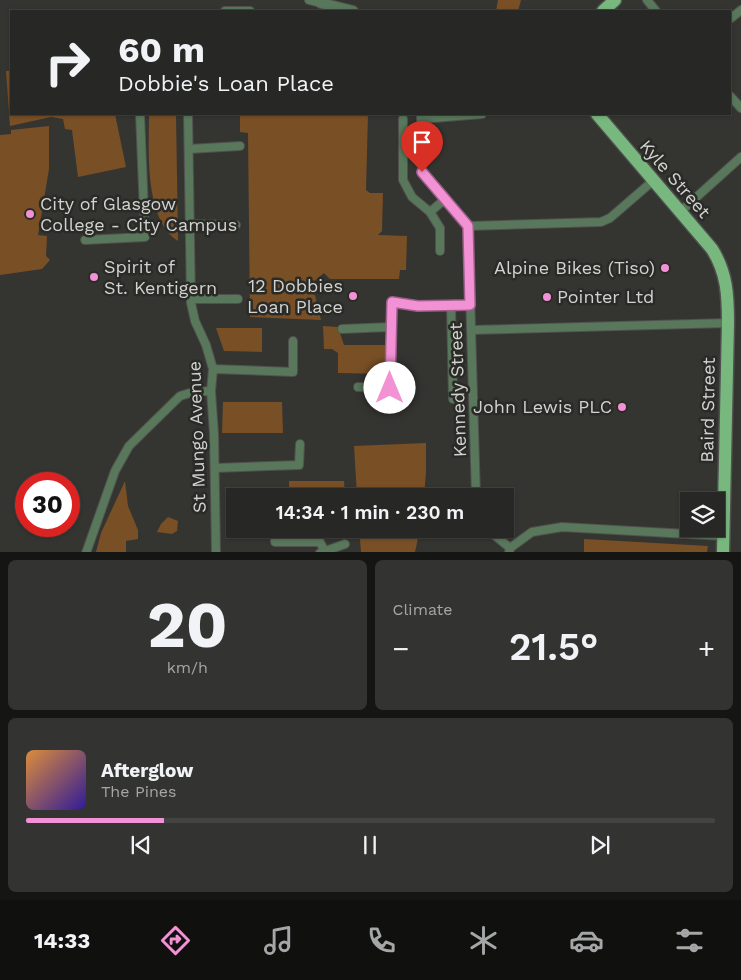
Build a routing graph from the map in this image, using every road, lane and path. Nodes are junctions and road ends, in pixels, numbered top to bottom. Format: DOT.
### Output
graph roads {
  1 [pos="309,0"];
  2 [pos="615,0"];
  3 [pos="647,0"];
  4 [pos="321,2"];
  5 [pos="350,10"];
  6 [pos="604,10"];
  7 [pos="655,10"];
  8 [pos="741,10"];
  9 [pos="731,18"];
  10 [pos="731,97"];
  11 [pos="741,108"];
  12 [pos="140,115"];
  13 [pos="188,115"];
  14 [pos="452,115"];
  15 [pos="598,115"];
  16 [pos="421,116"];
  17 [pos="403,119"];
  18 [pos="240,146"];
  19 [pos="188,149"];
  20 [pos="741,157"];
  21 [pos="654,180"];
  22 [pos="444,200"];
  23 [pos="681,211"];
  24 [pos="430,212"];
  25 [pos="189,224"];
  26 [pos="236,225"];
  27 [pos="468,226"];
  28 [pos="85,240"];
  29 [pos="440,252"];
  30 [pos="723,270"];
  31 [pos="190,299"];
  32 [pos="238,299"];
  33 [pos="470,305"];
  34 [pos="451,306"];
  35 [pos="723,323"];
  36 [pos="390,327"];
  37 [pos="342,329"];
  38 [pos="471,330"];
  39 [pos="293,341"];
  40 [pos="213,369"];
  41 [pos="358,387"];
  42 [pos="211,391"];
  43 [pos="453,399"];
  44 [pos="300,444"];
  45 [pos="214,468"];
  46 [pos="476,488"];
  47 [pos="723,492"];
  48 [pos="680,534"];
  49 [pos="723,537"];
  50 [pos="276,538"];
  51 [pos="497,538"];
  52 [pos="345,544"];
  53 [pos="510,550"];
  54 [pos="322,551"];
  55 [pos="86,552"];
  56 [pos="216,552"];
  57 [pos="722,552"];
  1 -- 4 [label="street"];
  2 -- 6 [label="main road"];
  3 -- 7 [label="street"];
  4 -- 5 [label="street"];
  8 -- 9 [label="street"];
  10 -- 11 [label="street"];
  12 -- 28 [label="street"];
  13 -- 19 [label="street, St Mungo Avenue"];
  14 -- 16 [label="street"];
  15 -- 21 [label="main road, Kyle Street"];
  16 -- 22 [label="street"];
  17 -- 24 [label="street"];
  18 -- 19 [label="street"];
  19 -- 25 [label="street, St Mungo Avenue"];
  20 -- 23 [label="street"];
  21 -- 23 [label="main road, Kyle Street"];
  21 -- 27 [label="street"];
  22 -- 24 [label="street"];
  22 -- 27 [label="street"];
  23 -- 30 [label="main road, Kyle Street"];
  24 -- 29 [label="street"];
  25 -- 26 [label="street"];
  25 -- 31 [label="street, St Mungo Avenue"];
  27 -- 33 [label="street, Kennedy Street"];
  30 -- 35 [label="main road, Baird Street"];
  31 -- 32 [label="street"];
  31 -- 40 [label="street, St Mungo Avenue"];
  33 -- 34 [label="street"];
  33 -- 38 [label="street, Kennedy Street"];
  34 -- 36 [label="street"];
  34 -- 43 [label="street"];
  35 -- 38 [label="street"];
  35 -- 47 [label="main road, Baird Street"];
  36 -- 37 [label="street"];
  36 -- 41 [label="street"];
  38 -- 46 [label="street, Kennedy Street"];
  39 -- 40 [label="street"];
  40 -- 42 [label="street, St Mungo Avenue"];
  42 -- 45 [label="street, St Mungo Avenue"];
  42 -- 55 [label="street"];
  44 -- 45 [label="street"];
  45 -- 56 [label="street, St Mungo Avenue"];
  48 -- 53 [label="street"];
  49 -- 57 [label="main road, Baird Street"];
  50 -- 54 [label="street"];
  51 -- 53 [label="street"];
  52 -- 54 [label="street"];
}
